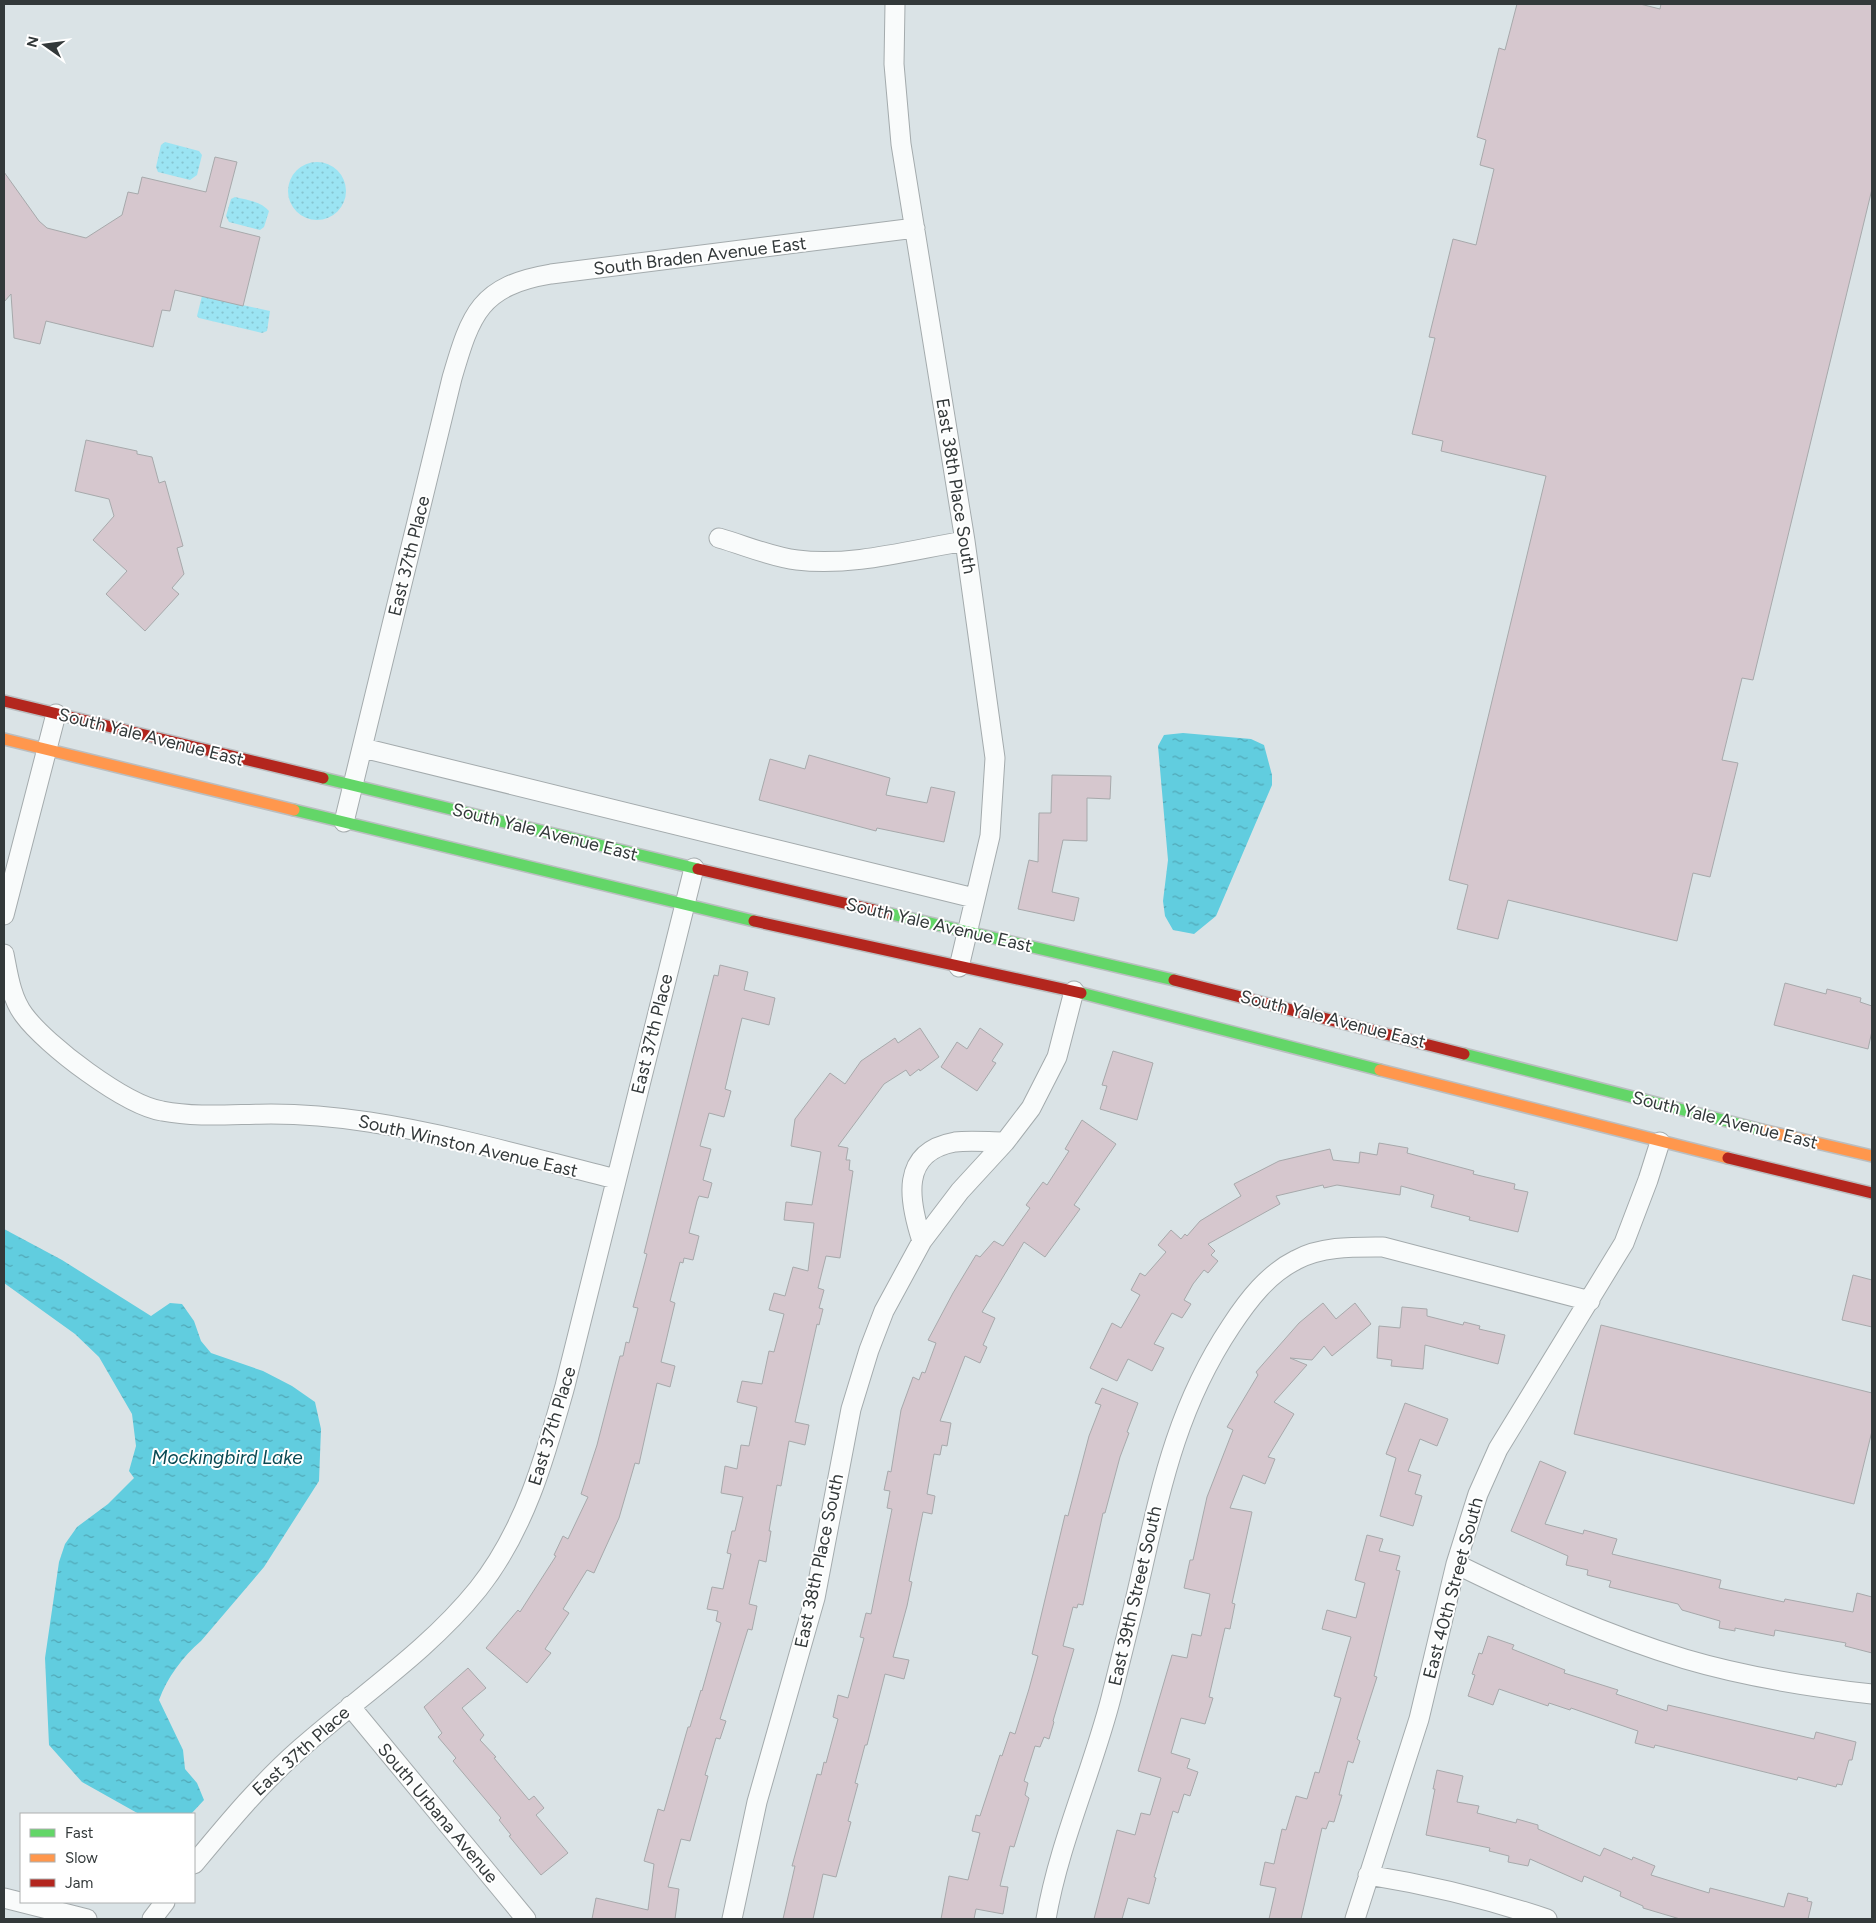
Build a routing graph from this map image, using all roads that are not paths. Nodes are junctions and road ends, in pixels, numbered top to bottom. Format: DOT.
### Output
graph roads {
  1 [pos="895,4"];
  2 [pos="915,228"];
  3 [pos="490,296"];
  4 [pos="719,538"];
  5 [pos="965,541"];
  6 [pos="4,701"];
  7 [pos="56,714"];
  8 [pos="4,739"];
  9 [pos="363,748"];
  10 [pos="47,750"];
  11 [pos="354,786"];
  12 [pos="344,822"];
  13 [pos="694,868"];
  14 [pos="974,898"];
  15 [pos="684,906"];
  16 [pos="4,915"];
  17 [pos="967,931"];
  18 [pos="4,954"];
  19 [pos="960,966"];
  20 [pos="1074,991"];
  21 [pos="1005,1142"];
  22 [pos="1660,1142"];
  23 [pos="1872,1156"];
  24 [pos="616,1179"];
  25 [pos="1872,1193"];
  26 [pos="922,1241"];
  27 [pos="1590,1301"];
  28 [pos="1456,1564"];
  29 [pos="1872,1694"];
  30 [pos="350,1706"];
  31 [pos="195,1863"];
  32 [pos="1368,1874"];
  33 [pos="4,1898"];
  34 [pos="20,1902"];
  35 [pos="24,1903"];
  36 [pos="164,1903"];
  37 [pos="87,1919"];
  38 [pos="152,1919"];
  39 [pos="526,1919"];
  40 [pos="732,1919"];
  41 [pos="1046,1919"];
  42 [pos="1355,1919"];
  43 [pos="1548,1919"];
  1 -- 2 [label="street, East 38th Place South"];
  2 -- 3 [label="street, South Braden Avenue East"];
  2 -- 5 [label="street, East 38th Place South"];
  3 -- 9 [label="street, East 37th Place"];
  4 -- 5 [label="street"];
  5 -- 14 [label="street, East 38th Place South"];
  6 -- 7 [label="main road, South Yale Avenue East"];
  7 -- 10 [label="street"];
  7 -- 11 [label="main road, South Yale Avenue East"];
  8 -- 10 [label="main road, South Yale Avenue East"];
  9 -- 11 [label="street, East 37th Place"];
  9 -- 14 [label="street, South Yale Avenue East"];
  10 -- 12 [label="main road, South Yale Avenue East"];
  10 -- 16 [label="street"];
  11 -- 12 [label="street, East 37th Place"];
  11 -- 13 [label="main road, South Yale Avenue East"];
  12 -- 15 [label="main road, South Yale Avenue East"];
  13 -- 15 [label="street, East 37th Place"];
  13 -- 17 [label="main road, South Yale Avenue East"];
  14 -- 17 [label="street, East 38th Place South"];
  15 -- 19 [label="main road, South Yale Avenue East"];
  15 -- 24 [label="street, East 37th Place"];
  17 -- 19 [label="street, East 38th Place South"];
  17 -- 23 [label="main road, South Yale Avenue East"];
  18 -- 24 [label="street, South Winston Avenue East"];
  19 -- 20 [label="main road, South Yale Avenue East"];
  20 -- 21 [label="street, East 38th Place South"];
  20 -- 22 [label="main road, South Yale Avenue East"];
  21 -- 26 [label="street, East 38th Place South"];
  21 -- 26 [label="street"];
  22 -- 25 [label="main road, South Yale Avenue East"];
  22 -- 27 [label="street, East 40th Street South"];
  24 -- 30 [label="street, East 37th Place"];
  26 -- 40 [label="street, East 38th Place South"];
  27 -- 28 [label="street, East 40th Street South"];
  27 -- 41 [label="street, East 39th Street South"];
  28 -- 29 [label="street"];
  28 -- 32 [label="street, East 40th Street South"];
  30 -- 31 [label="street, East 37th Place"];
  30 -- 39 [label="street, South Urbana Avenue"];
  32 -- 42 [label="street, East 40th Street South"];
  32 -- 43 [label="street"];
  33 -- 34 [label="street"];
  35 -- 37 [label="street"];
  36 -- 38 [label="street"];
}
